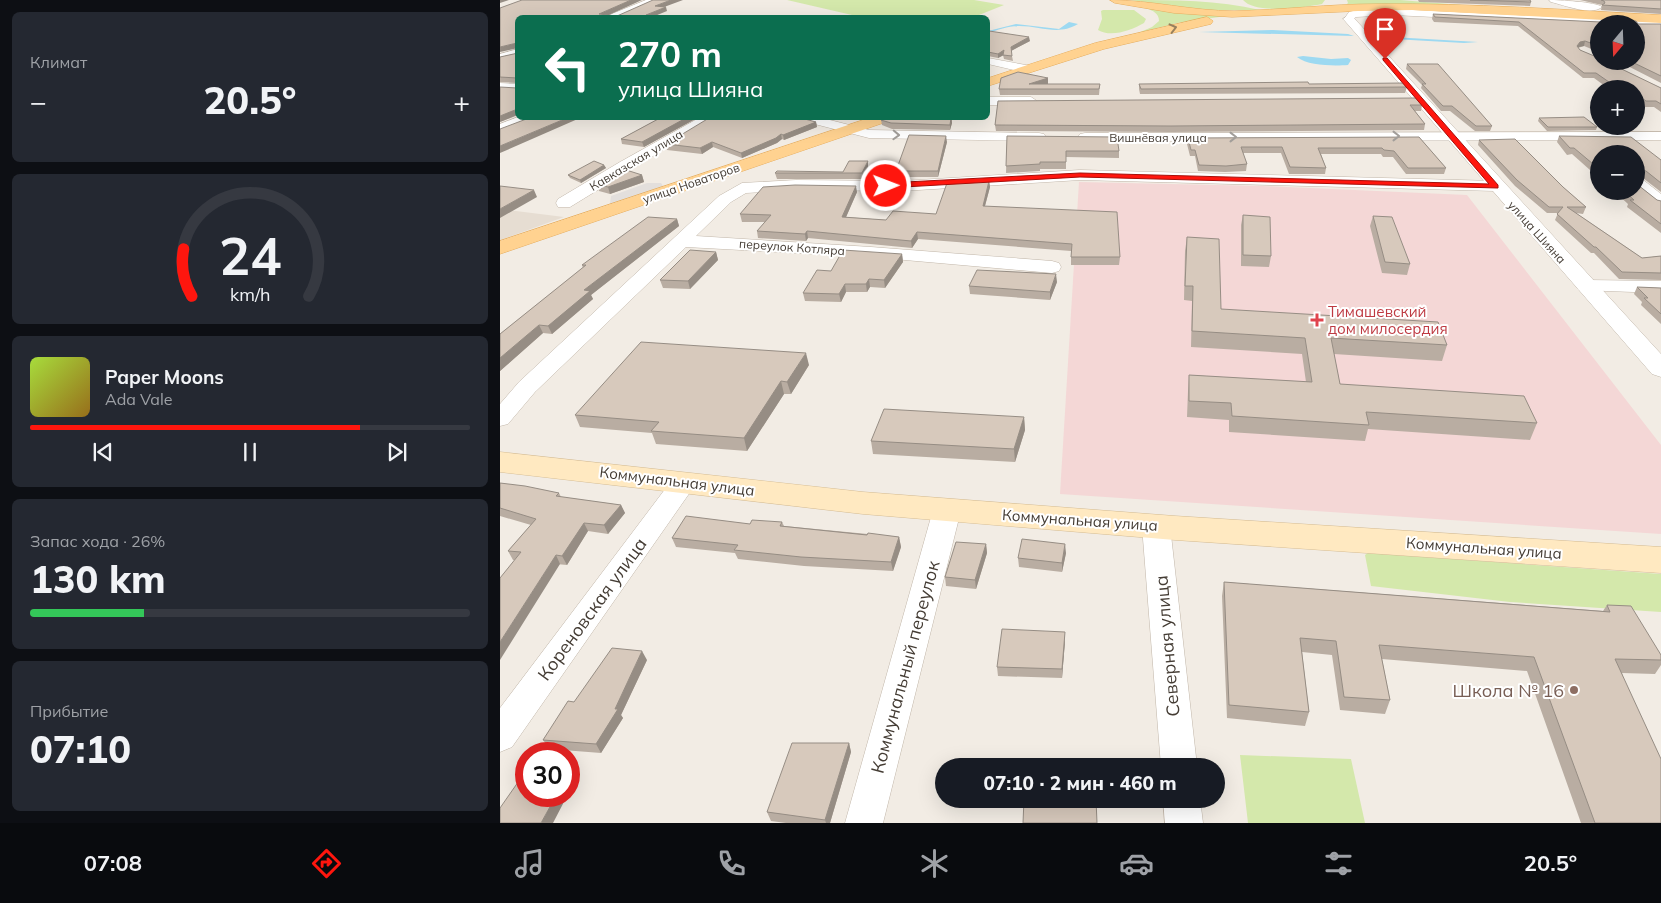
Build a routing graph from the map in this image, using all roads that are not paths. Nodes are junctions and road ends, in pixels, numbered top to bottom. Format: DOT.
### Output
graph roads {
  1 [pos="655,0"];
  2 [pos="1114,0"];
  3 [pos="1336,0"];
  4 [pos="1417,0"];
  5 [pos="1554,0"];
  6 [pos="1321,9"];
  7 [pos="1661,9"];
  8 [pos="1278,12"];
  9 [pos="615,15"];
  10 [pos="1661,18"];
  11 [pos="1349,19"];
  12 [pos="1661,25"];
  13 [pos="1109,44"];
  14 [pos="515,53"];
  15 [pos="500,58"];
  16 [pos="990,61"];
  17 [pos="1027,69"];
  18 [pos="990,81"];
  19 [pos="500,87"];
  20 [pos="515,88"];
  21 [pos="1421,99"];
  22 [pos="1402,100"];
  23 [pos="990,101"];
  24 [pos="1041,101"];
  25 [pos="522,120"];
  26 [pos="704,120"];
  27 [pos="815,120"];
  28 [pos="877,120"];
  29 [pos="500,130"];
  30 [pos="848,130"];
  31 [pos="1450,136"];
  32 [pos="1577,136"];
  33 [pos="1661,136"];
  34 [pos="1052,137"];
  35 [pos="1072,137"];
  36 [pos="1590,145"];
  37 [pos="1496,186"];
  38 [pos="1645,189"];
  39 [pos="1661,202"];
  40 [pos="564,203"];
  41 [pos="682,241"];
  42 [pos="500,248"];
  43 [pos="1052,267"];
  44 [pos="1586,286"];
  45 [pos="1661,286"];
  46 [pos="1661,369"];
  47 [pos="500,419"];
  48 [pos="500,462"];
  49 [pos="684,482"];
  50 [pos="946,510"];
  51 [pos="1156,526"];
  52 [pos="1661,560"];
  53 [pos="500,736"];
  54 [pos="1177,758"];
  55 [pos="1183,808"];
  56 [pos="864,823"];
  57 [pos="1184,823"];
  1 -- 9 [label="street"];
  2 -- 8 [label="main road"];
  2 -- 13 [label="main road"];
  3 -- 6 [label="main road"];
  4 -- 10 [label="main road"];
  5 -- 7 [label="street"];
  6 -- 8 [label="main road"];
  6 -- 10 [label="main road"];
  13 -- 8 [label="main road, one-way"];
  11 -- 12 [label="street"];
  11 -- 21 [label="street, улица Шияна"];
  13 -- 17 [label="main road"];
  14 -- 15 [label="street"];
  16 -- 17 [label="street"];
  17 -- 18 [label="main road"];
  19 -- 20 [label="street"];
  21 -- 22 [label="street"];
  21 -- 31 [label="street, улица Шияна"];
  23 -- 24 [label="street"];
  25 -- 29 [label="street"];
  26 -- 40 [label="street, Кавказская улица"];
  27 -- 30 [label="street"];
  28 -- 30 [label="main road, улица Новаторов"];
  30 -- 34 [label="street, one-way"];
  30 -- 42 [label="main road, улица Новаторов"];
  31 -- 32 [label="street, Вишнёвая улица"];
  35 -- 31 [label="street, Вишнёвая улица, one-way"];
  31 -- 37 [label="street, улица Шияна"];
  32 -- 33 [label="street, Вишнёвая улица"];
  32 -- 36 [label="street"];
  37 -- 41 [label="street"];
  37 -- 44 [label="street, улица Шияна"];
  38 -- 39 [label="street"];
  41 -- 43 [label="street, переулок Котляра"];
  41 -- 47 [label="street"];
  44 -- 45 [label="street"];
  44 -- 46 [label="street, улица Шияна"];
  48 -- 49 [label="main road, Коммунальная улица"];
  49 -- 50 [label="main road, Коммунальная улица"];
  49 -- 53 [label="street, Кореновская улица"];
  50 -- 51 [label="main road, Коммунальная улица"];
  50 -- 56 [label="street, Коммунальный переулок"];
  51 -- 52 [label="main road, Коммунальная улица"];
  51 -- 54 [label="street, Северная улица"];
  55 -- 57 [label="street"];
}
